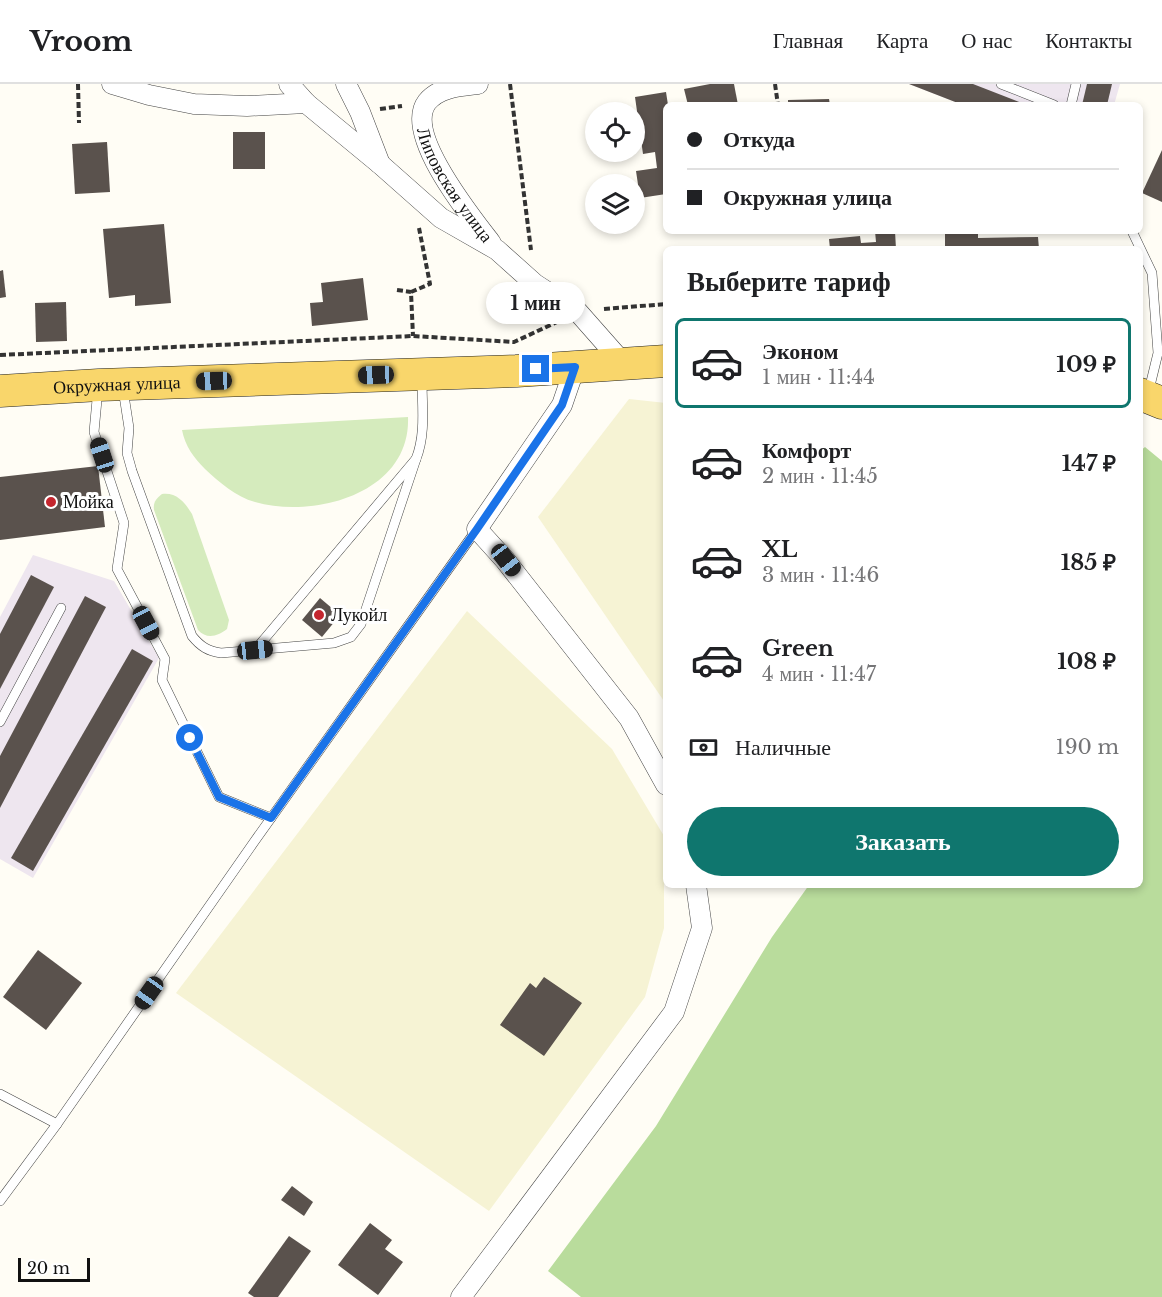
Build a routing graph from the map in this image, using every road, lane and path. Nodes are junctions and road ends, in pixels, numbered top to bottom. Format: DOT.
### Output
graph roads {
  1 [pos="78,84"];
  2 [pos="112,84"];
  3 [pos="289,84"];
  4 [pos="346,84"];
  5 [pos="478,84"];
  6 [pos="510,84"];
  7 [pos="775,84"];
  8 [pos="1001,84"];
  9 [pos="1076,84"];
  10 [pos="153,89"];
  11 [pos="778,102"];
  12 [pos="1046,102"];
  13 [pos="1072,102"];
  14 [pos="306,103"];
  15 [pos="79,123"];
  16 [pos="380,164"];
  17 [pos="419,228"];
  18 [pos="497,250"];
  19 [pos="1143,254"];
  20 [pos="535,284"];
  21 [pos="397,290"];
  22 [pos="411,292"];
  23 [pos="663,304"];
  24 [pos="578,312"];
  25 [pos="413,336"];
  26 [pos="0,355"];
  27 [pos="663,361"];
  28 [pos="623,363"];
  29 [pos="575,367"];
  30 [pos="422,374"];
  31 [pos="111,384"];
  32 [pos="0,390"];
  33 [pos="1150,398"];
  34 [pos="416,459"];
  35 [pos="477,529"];
  36 [pos="61,608"];
  37 [pos="255,650"];
  38 [pos="0,722"];
  39 [pos="663,780"];
  40 [pos="271,818"];
  41 [pos="696,888"];
  42 [pos="0,1094"];
  43 [pos="57,1124"];
  44 [pos="0,1201"];
  45 [pos="461,1297"];
  1 -- 15 [label="path"];
  2 -- 10 [label="street"];
  3 -- 14 [label="street"];
  4 -- 16 [label="street"];
  5 -- 18 [label="street, Липовская улица"];
  6 -- 20 [label="path"];
  7 -- 11 [label="path"];
  8 -- 12 [label="lane"];
  9 -- 13 [label="lane"];
  10 -- 14 [label="street"];
  14 -- 16 [label="street"];
  16 -- 18 [label="street"];
  17 -- 22 [label="path"];
  18 -- 20 [label="street"];
  19 -- 33 [label="lane"];
  20 -- 24 [label="street"];
  21 -- 22 [label="path"];
  22 -- 25 [label="path"];
  23 -- 24 [label="path"];
  24 -- 25 [label="path"];
  24 -- 28 [label="street"];
  25 -- 26 [label="path"];
  27 -- 28 [label="main road, Окружная улица"];
  28 -- 29 [label="main road, Окружная улица"];
  29 -- 30 [label="main road, Окружная улица"];
  29 -- 35 [label="street"];
  30 -- 31 [label="main road, Окружная улица"];
  30 -- 34 [label="lane"];
  31 -- 32 [label="main road, Окружная улица"];
  31 -- 37 [label="lane"];
  31 -- 40 [label="lane"];
  34 -- 37 [label="lane"];
  34 -- 37 [label="lane"];
  35 -- 39 [label="street"];
  35 -- 40 [label="lane"];
  36 -- 38 [label="lane"];
  40 -- 43 [label="lane"];
  41 -- 45 [label="street"];
  42 -- 43 [label="lane"];
  43 -- 44 [label="lane"];
}
